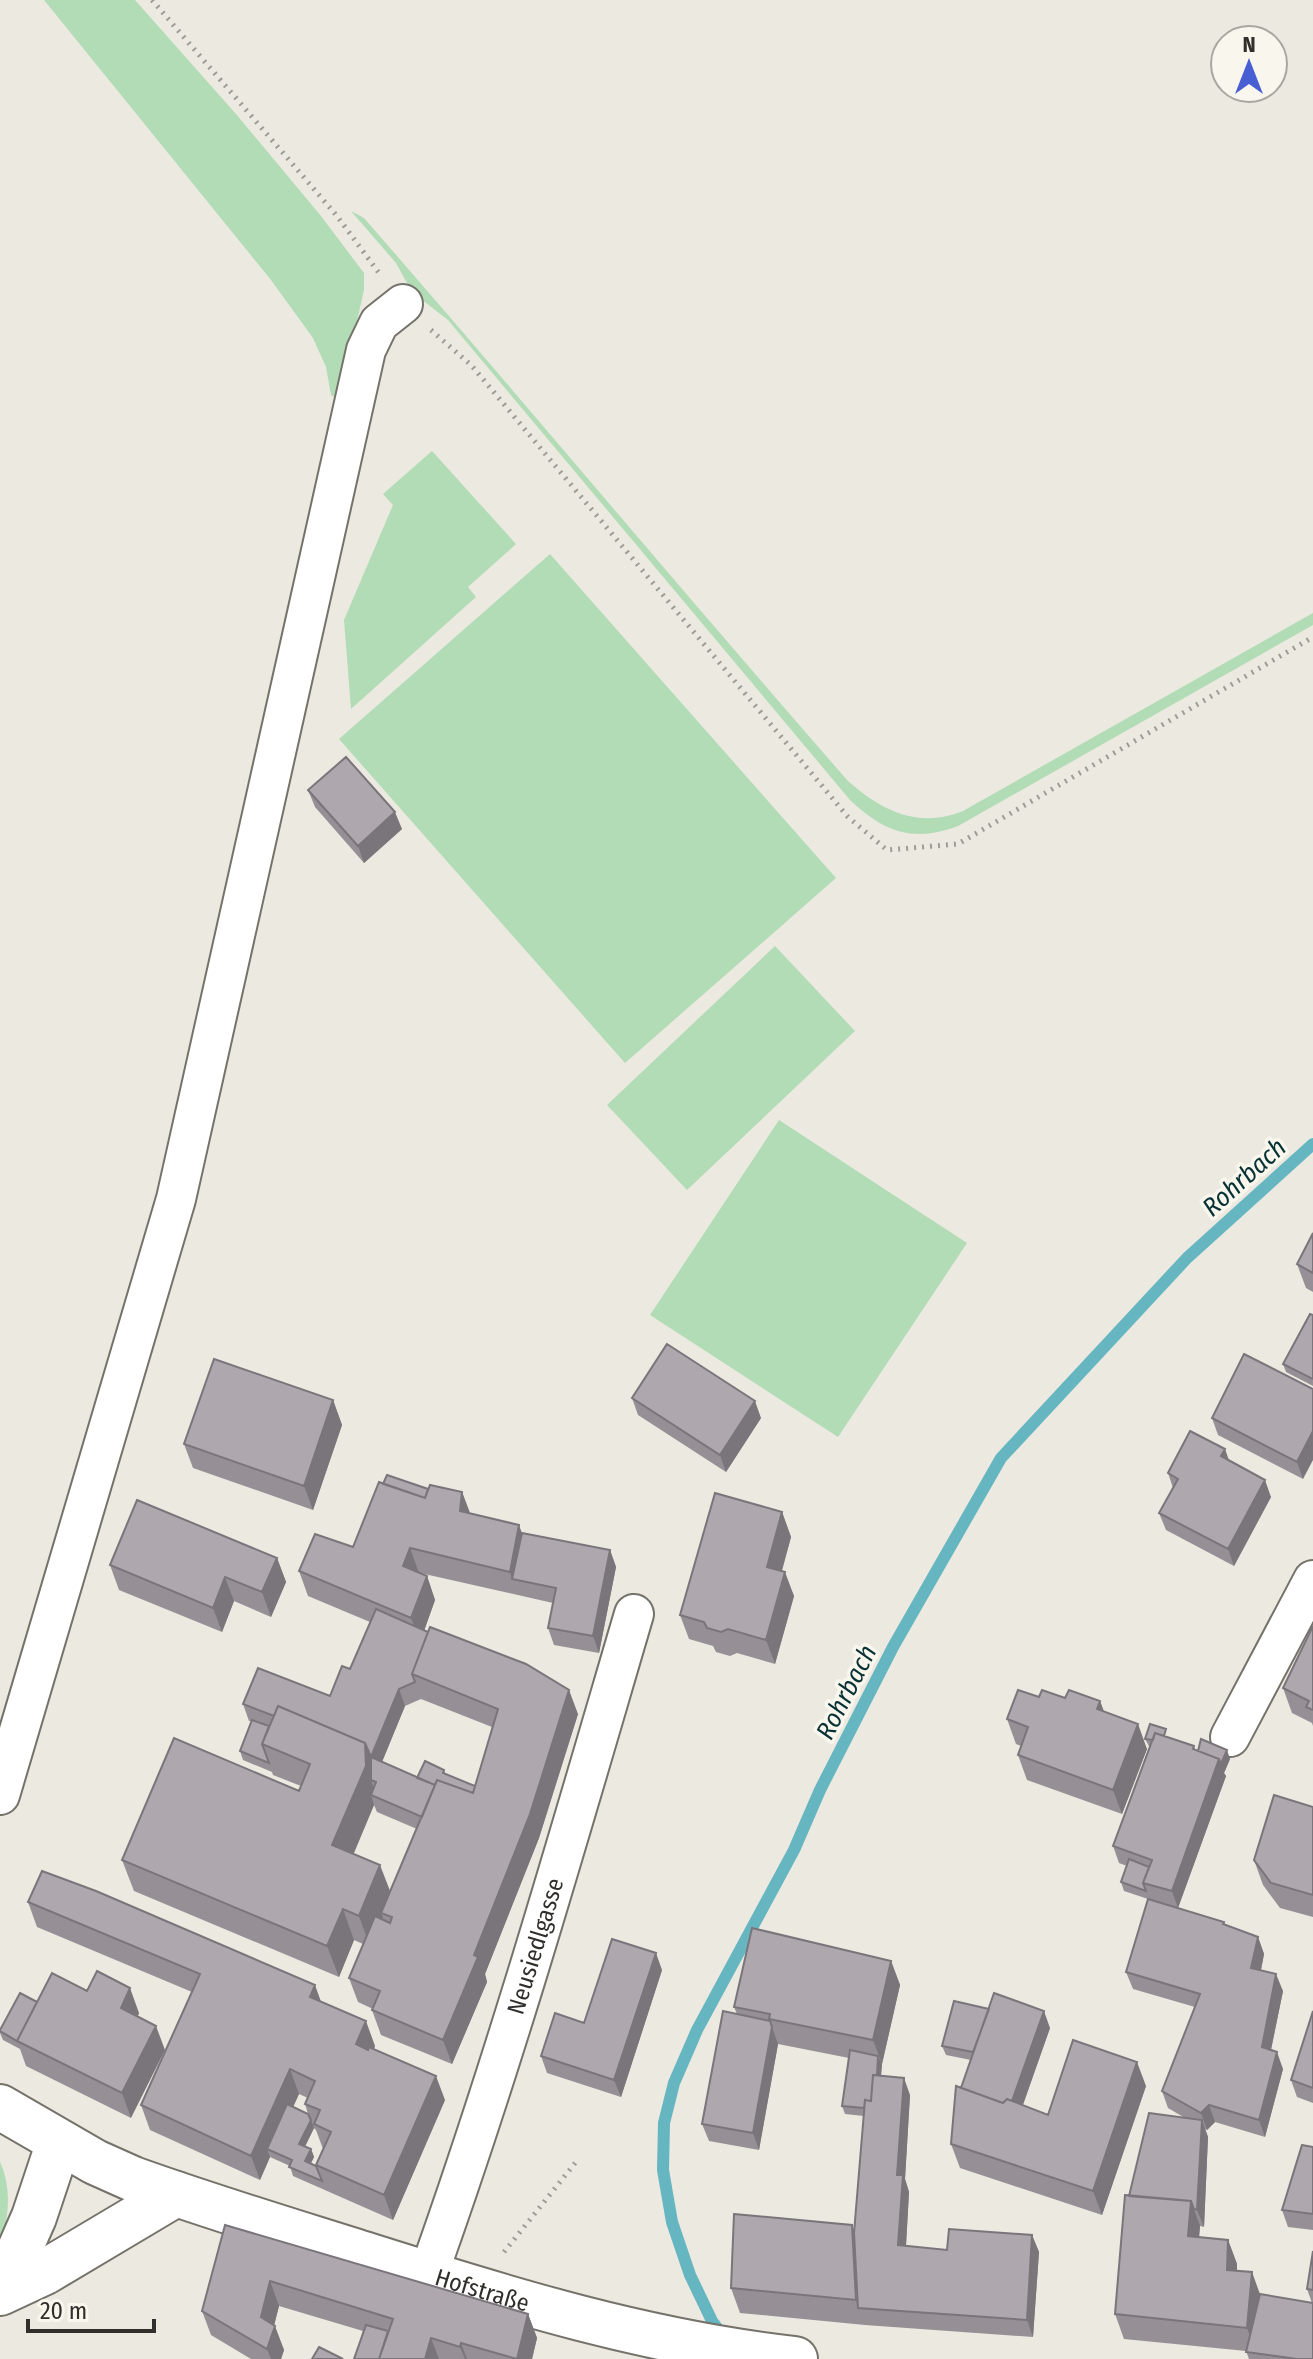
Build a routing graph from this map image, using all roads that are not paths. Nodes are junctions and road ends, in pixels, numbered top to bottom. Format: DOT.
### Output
graph roads {
  1 [pos="403,304"];
  2 [pos="1313,1580"];
  3 [pos="634,1614"];
  4 [pos="1230,1737"];
  5 [pos="0,1795"];
  6 [pos="0,2107"];
  7 [pos="59,2142"];
  8 [pos="176,2194"];
  9 [pos="435,2256"];
  10 [pos="0,2293"];
  11 [pos="784,2358"];
  1 -- 5 [label="street"];
  2 -- 4 [label="street"];
  3 -- 9 [label="street, Neusiedlgasse"];
  6 -- 7 [label="main road, Hofstraße"];
  7 -- 8 [label="main road, Hofstraße"];
  7 -- 10 [label="main road"];
  8 -- 9 [label="main road, Hofstraße"];
  8 -- 10 [label="main road"];
  9 -- 11 [label="main road, Hofstraße"];
}
